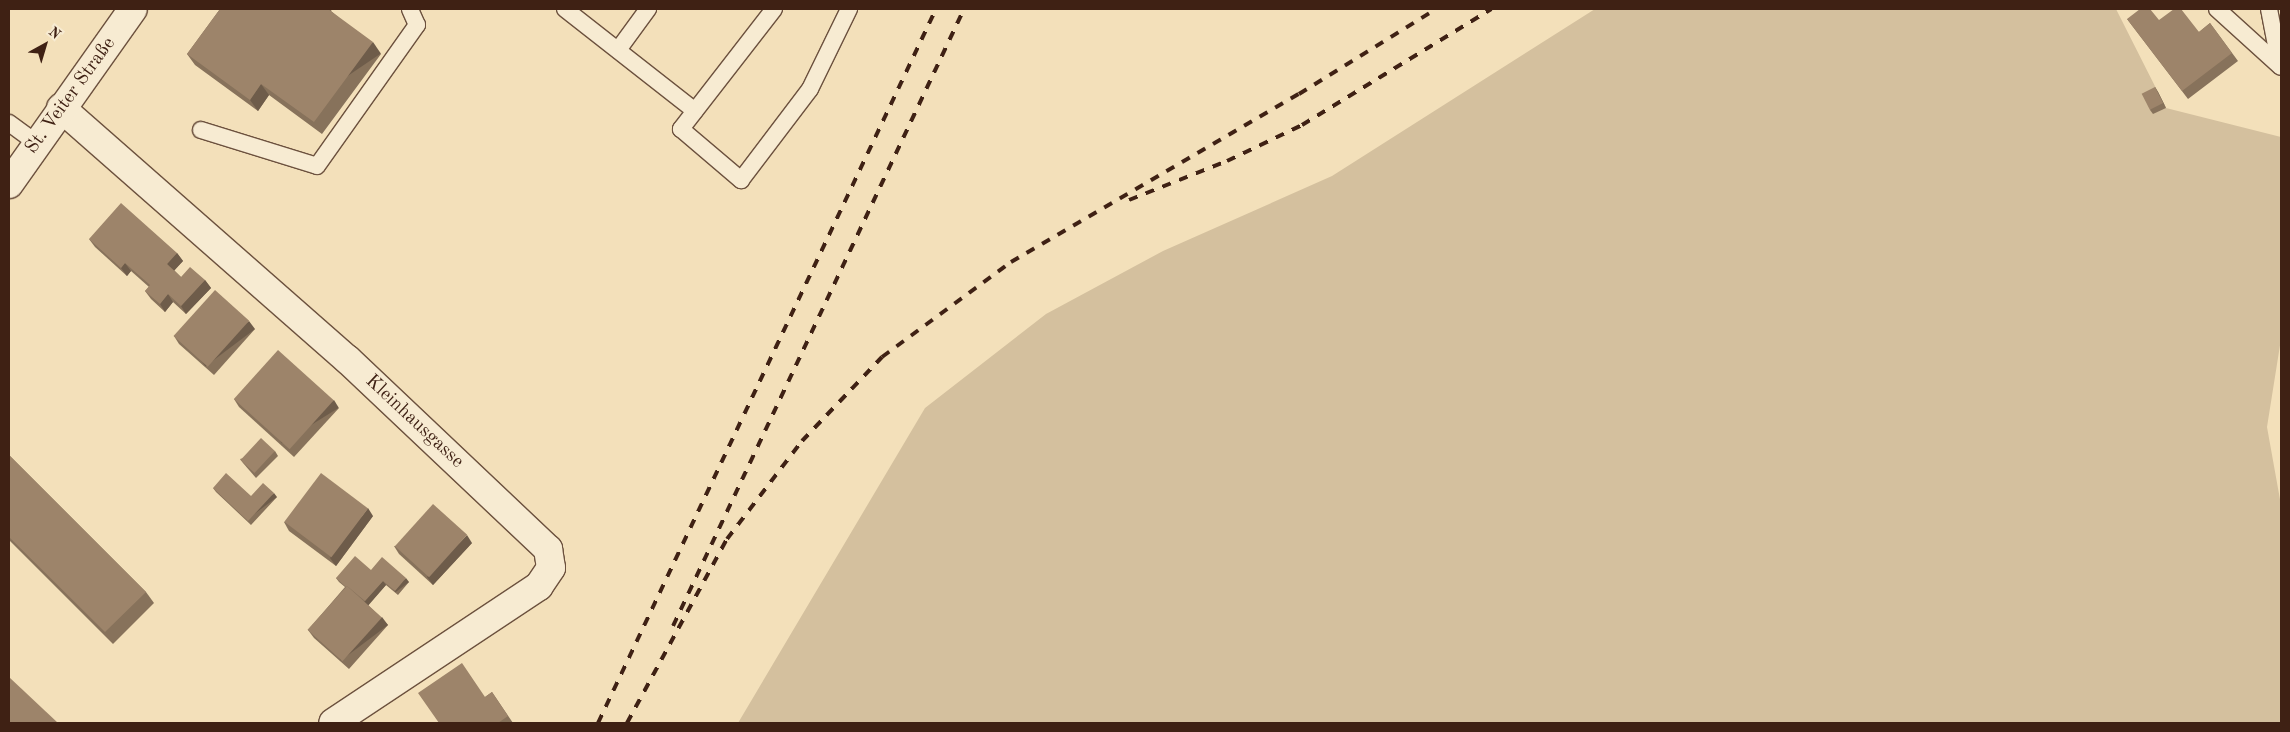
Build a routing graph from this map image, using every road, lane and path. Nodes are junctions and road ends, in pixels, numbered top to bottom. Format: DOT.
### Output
graph roads {
  1 [pos="133,9"];
  2 [pos="410,9"];
  3 [pos="565,9"];
  4 [pos="648,9"];
  5 [pos="774,9"];
  6 [pos="849,9"];
  7 [pos="2217,9"];
  8 [pos="2269,9"];
  9 [pos="618,50"];
  10 [pos="2281,66"];
  11 [pos="61,108"];
  12 [pos="695,111"];
  13 [pos="9,123"];
  14 [pos="201,130"];
  15 [pos="37,143"];
  16 [pos="9,184"];
  17 [pos="333,723"];
  1 -- 11 [label="street, St. Veiter Straße"];
  2 -- 14 [label="lane"];
  3 -- 9 [label="lane"];
  4 -- 9 [label="lane"];
  5 -- 12 [label="lane"];
  6 -- 12 [label="lane"];
  7 -- 10 [label="lane"];
  8 -- 10 [label="lane"];
  9 -- 12 [label="lane"];
  11 -- 15 [label="street, St. Veiter Straße"];
  11 -- 17 [label="street, Kleinhausgasse"];
  13 -- 15 [label="lane"];
  15 -- 16 [label="street, St. Veiter Straße"];
}
